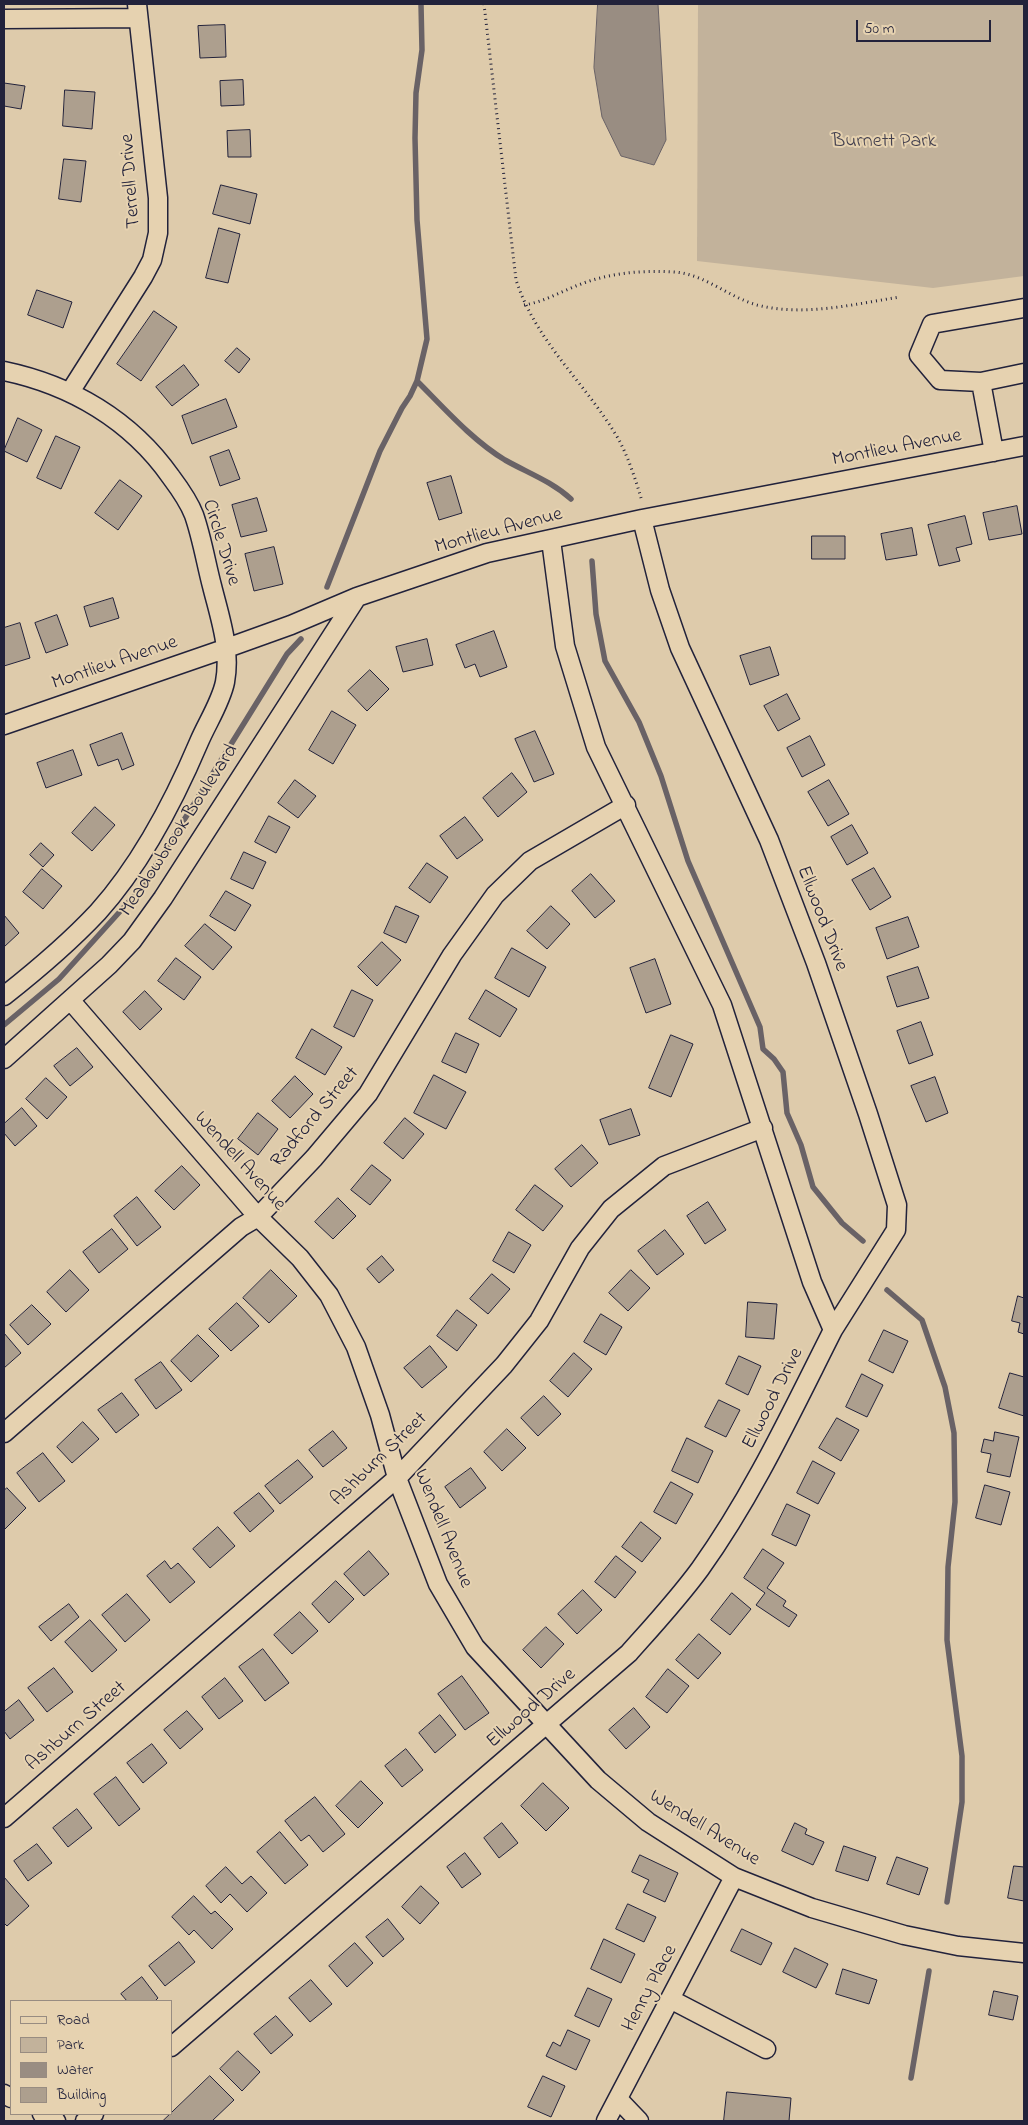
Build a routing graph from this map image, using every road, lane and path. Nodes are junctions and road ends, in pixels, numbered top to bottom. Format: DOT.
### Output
graph roads {
  1 [pos="484,4"];
  2 [pos="138,11"];
  3 [pos="4,18"];
  4 [pos="900,297"];
  5 [pos="524,305"];
  6 [pos="1024,308"];
  7 [pos="4,371"];
  8 [pos="1024,373"];
  9 [pos="981,382"];
  10 [pos="70,392"];
  11 [pos="1024,446"];
  12 [pos="994,452"];
  13 [pos="642,519"];
  14 [pos="551,540"];
  15 [pos="357,597"];
  16 [pos="228,648"];
  17 [pos="4,725"];
  18 [pos="626,805"];
  19 [pos="4,996"];
  20 [pos="71,1000"];
  21 [pos="4,1058"];
  22 [pos="763,1128"];
  23 [pos="258,1217"];
  24 [pos="833,1330"];
  25 [pos="4,1433"];
  26 [pos="397,1478"];
  27 [pos="546,1726"];
  28 [pos="4,1818"];
  29 [pos="734,1877"];
  30 [pos="1024,1953"];
  31 [pos="670,1999"];
  32 [pos="172,2046"];
  33 [pos="766,2049"];
  34 [pos="618,2099"];
  35 [pos="44,2115"];
  36 [pos="56,2121"];
  37 [pos="606,2121"];
  38 [pos="639,2121"];
  1 -- 5 [label="path"];
  2 -- 3 [label="street"];
  2 -- 10 [label="street, Terrell Drive"];
  4 -- 5 [label="path"];
  5 -- 13 [label="path"];
  6 -- 9 [label="street"];
  7 -- 10 [label="street, Circle Drive"];
  8 -- 9 [label="street"];
  9 -- 12 [label="street"];
  10 -- 16 [label="street, Circle Drive"];
  11 -- 12 [label="street, Montlieu Avenue"];
  12 -- 13 [label="street, Montlieu Avenue"];
  13 -- 14 [label="street, Montlieu Avenue"];
  13 -- 24 [label="street, Ellwood Drive"];
  14 -- 15 [label="street, Montlieu Avenue"];
  14 -- 18 [label="street"];
  15 -- 16 [label="street, Montlieu Avenue"];
  15 -- 20 [label="street, Meadowbrook Boulevard"];
  16 -- 17 [label="street, Montlieu Avenue"];
  16 -- 19 [label="street, Meadowbrook Boulevard"];
  18 -- 22 [label="street"];
  18 -- 23 [label="street, Radford Street"];
  20 -- 21 [label="street, Meadowbrook Boulevard"];
  20 -- 23 [label="street, Wendell Avenue"];
  22 -- 24 [label="street"];
  22 -- 26 [label="street, Ashburn Street"];
  23 -- 25 [label="street, Radford Street"];
  23 -- 26 [label="street, Wendell Avenue"];
  24 -- 27 [label="street, Ellwood Drive"];
  26 -- 27 [label="street, Wendell Avenue"];
  26 -- 28 [label="street, Ashburn Street"];
  27 -- 29 [label="street, Wendell Avenue"];
  27 -- 32 [label="street, Ellwood Drive"];
  29 -- 30 [label="street, Wendell Avenue"];
  29 -- 31 [label="street, Henry Place"];
  31 -- 33 [label="street"];
  31 -- 34 [label="street, Henry Place"];
  34 -- 37 [label="street, Henry Place"];
  34 -- 38 [label="street"];
  35 -- 36 [label="street"];
}
